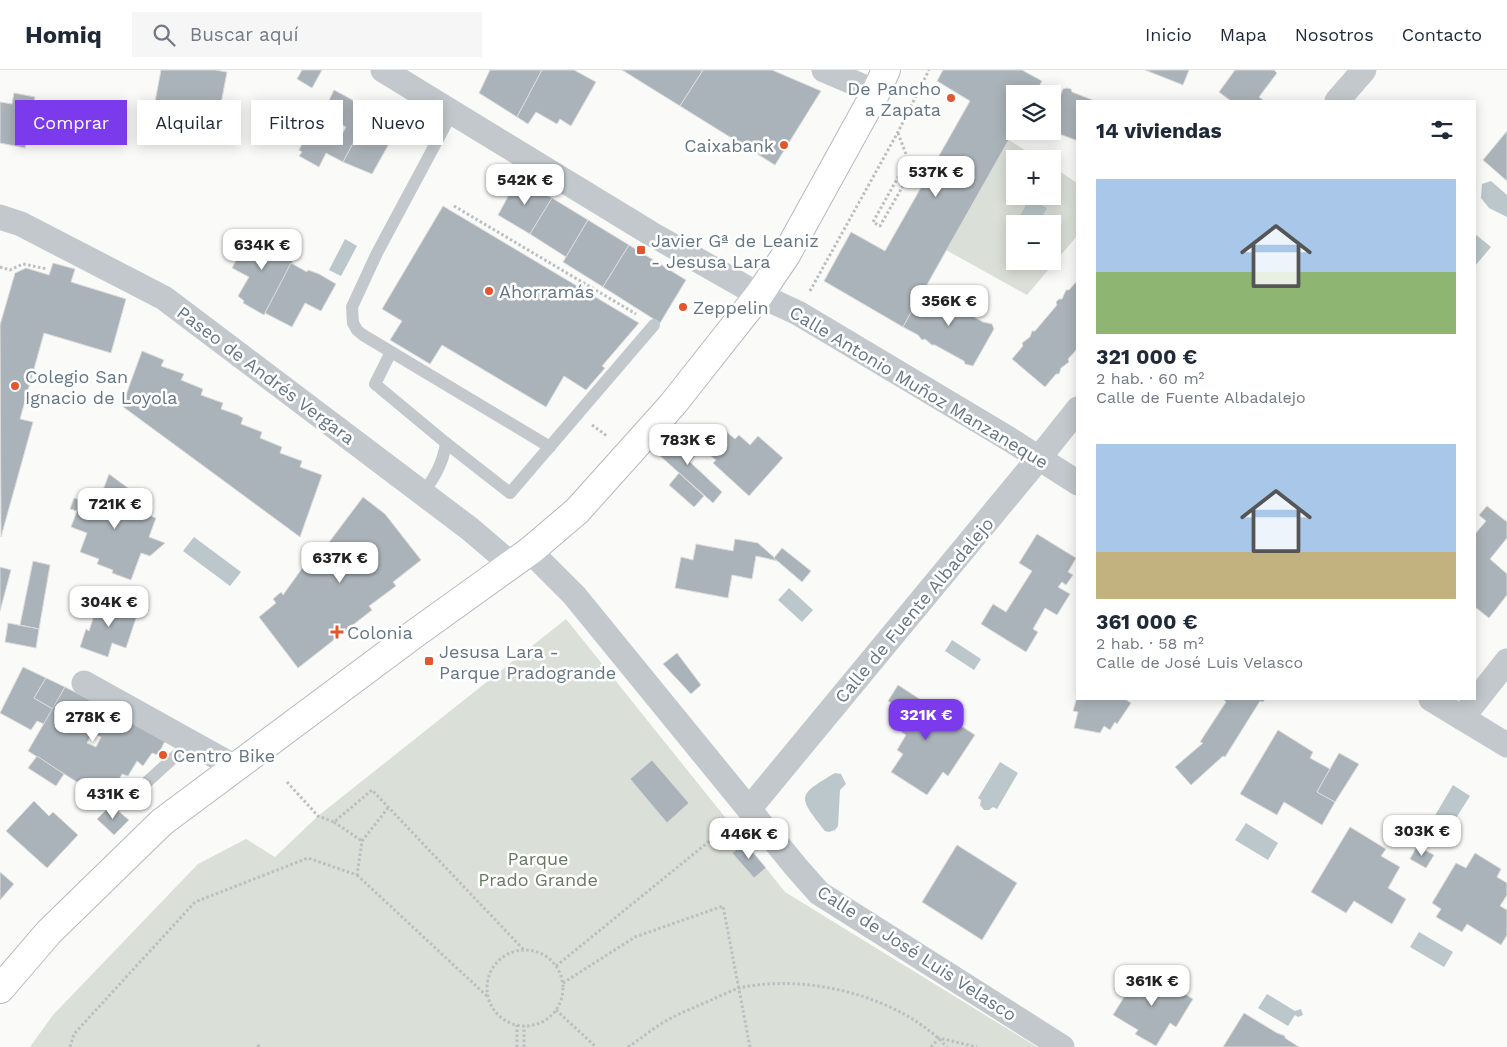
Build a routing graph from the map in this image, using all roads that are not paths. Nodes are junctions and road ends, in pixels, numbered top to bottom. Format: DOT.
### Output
graph roads {
  1 [pos="383,70"];
  2 [pos="824,70"];
  3 [pos="1364,70"];
  4 [pos="881,81"];
  5 [pos="1338,100"];
  6 [pos="452,113"];
  7 [pos="0,217"];
  8 [pos="759,295"];
  9 [pos="654,325"];
  10 [pos="391,352"];
  11 [pos="1076,412"];
  12 [pos="446,443"];
  13 [pos="550,447"];
  14 [pos="1040,458"];
  15 [pos="1076,482"];
  16 [pos="423,493"];
  17 [pos="521,558"];
  18 [pos="1507,661"];
  19 [pos="84,683"];
  20 [pos="1433,700"];
  21 [pos="1462,718"];
  22 [pos="191,742"];
  23 [pos="1507,745"];
  24 [pos="235,766"];
  25 [pos="127,800"];
  26 [pos="740,816"];
  27 [pos="0,988"];
  28 [pos="1062,1047"];
  1 -- 6 [label="street, Calle Antonio Muñoz Manzaneque"];
  2 -- 4 [label="street"];
  3 -- 5 [label="street"];
  4 -- 8 [label="main road"];
  6 -- 8 [label="street, Calle Antonio Muñoz Manzaneque"];
  6 -- 10 [label="lane"];
  7 -- 16 [label="street, Paseo de Andrés Vergara"];
  8 -- 14 [label="street, Calle Antonio Muñoz Manzaneque"];
  8 -- 17 [label="main road"];
  9 -- 13 [label="lane"];
  10 -- 12 [label="lane"];
  10 -- 13 [label="lane"];
  11 -- 14 [label="street, Calle de Fuente Albadalejo"];
  12 -- 13 [label="lane"];
  12 -- 16 [label="lane"];
  14 -- 15 [label="street, Calle Antonio Muñoz Manzaneque"];
  14 -- 26 [label="street, Calle de Fuente Albadalejo"];
  16 -- 17 [label="street, Paseo de Andrés Vergara"];
  17 -- 24 [label="main road"];
  17 -- 26 [label="street, Calle de José Luis Velasco"];
  18 -- 21 [label="street"];
  19 -- 22 [label="street"];
  20 -- 21 [label="street"];
  21 -- 23 [label="street"];
  22 -- 24 [label="street"];
  22 -- 25 [label="lane"];
  24 -- 27 [label="main road"];
  26 -- 28 [label="street, Calle de José Luis Velasco"];
}
